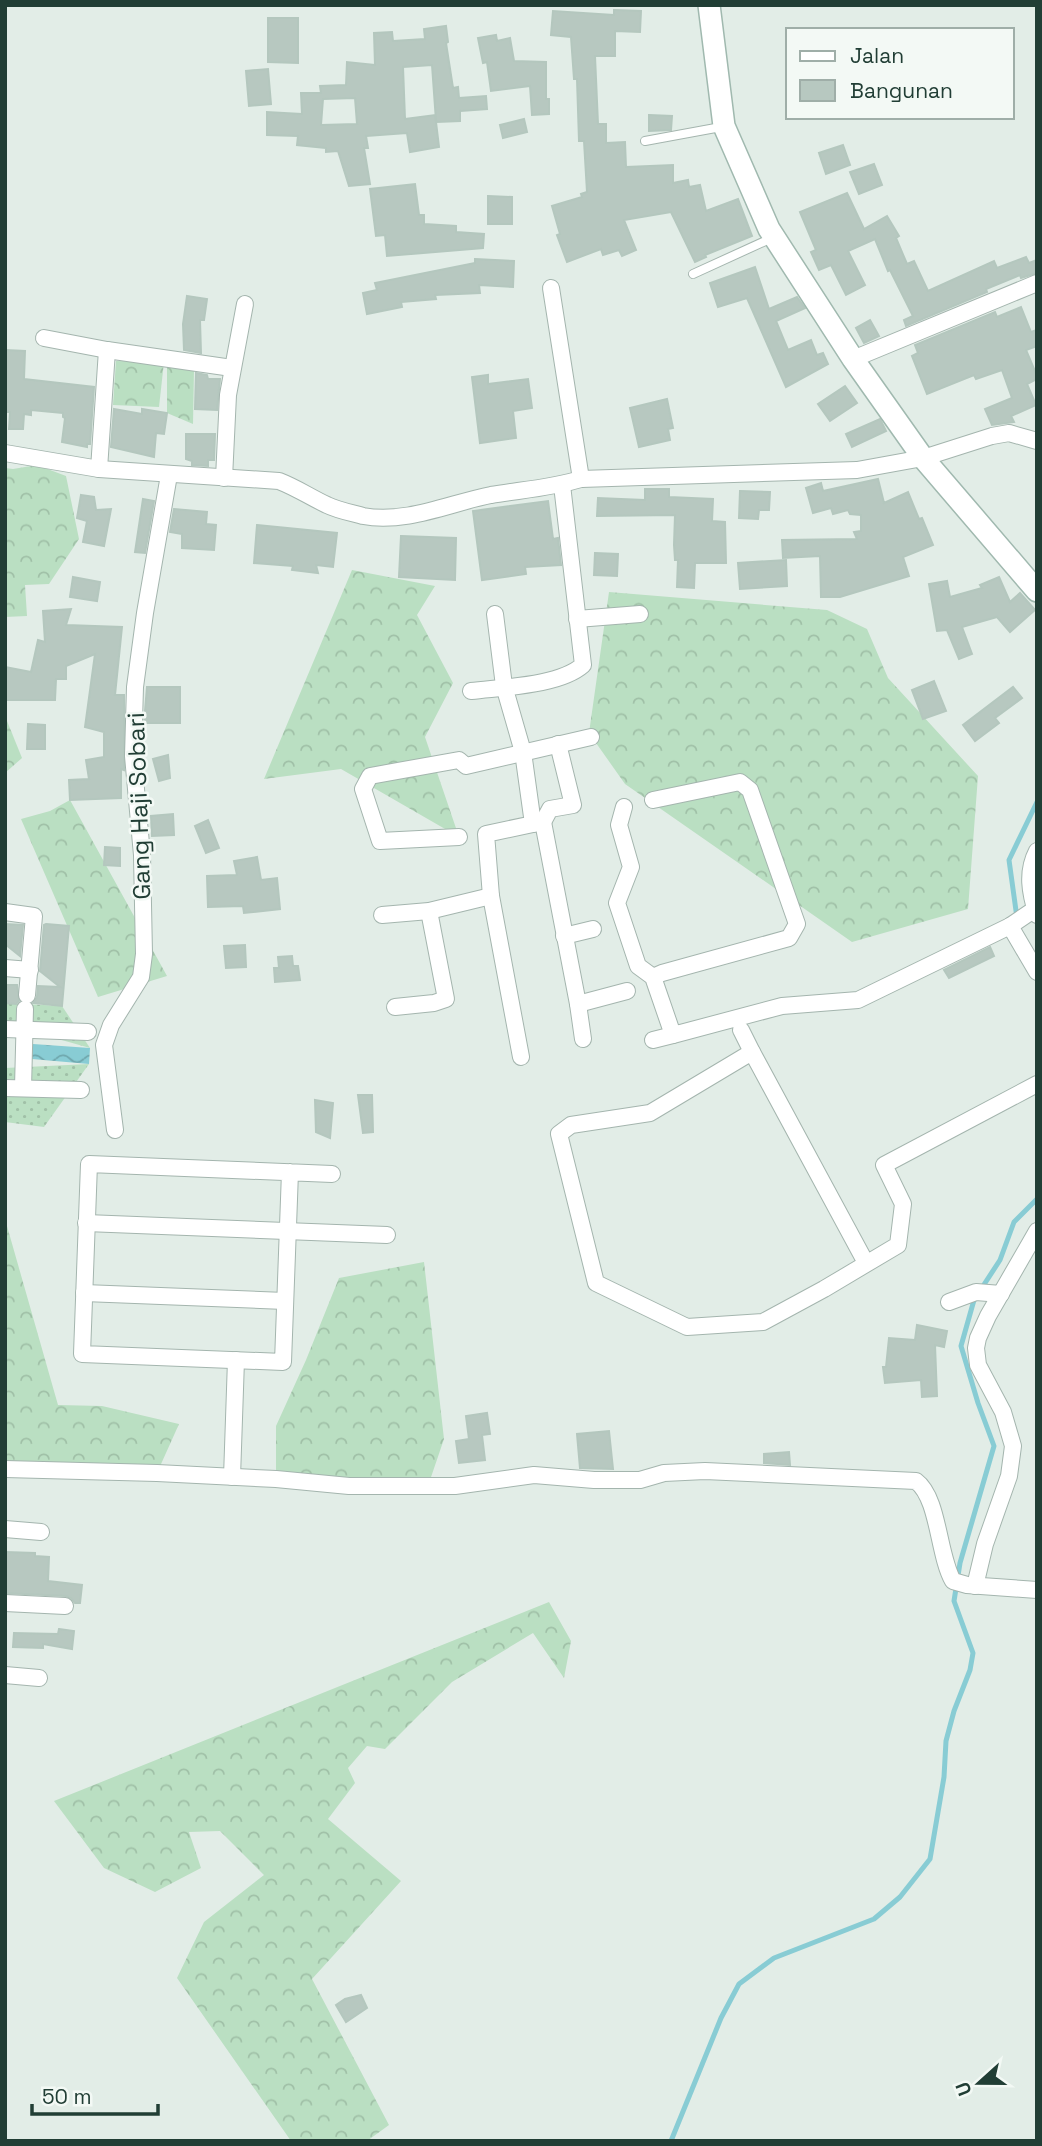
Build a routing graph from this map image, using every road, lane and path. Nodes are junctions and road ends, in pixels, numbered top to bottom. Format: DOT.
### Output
graph roads {
  1 [pos="709,5"];
  2 [pos="724,127"];
  3 [pos="645,141"];
  4 [pos="774,237"];
  5 [pos="693,274"];
  6 [pos="1037,284"];
  7 [pos="551,288"];
  8 [pos="245,304"];
  9 [pos="44,338"];
  10 [pos="107,350"];
  11 [pos="853,359"];
  12 [pos="232,368"];
  13 [pos="1037,441"];
  14 [pos="5,453"];
  15 [pos="923,458"];
  16 [pos="99,469"];
  17 [pos="169,475"];
  18 [pos="224,478"];
  19 [pos="581,479"];
  20 [pos="562,485"];
  21 [pos="1037,591"];
  22 [pos="495,614"];
  23 [pos="640,614"];
  24 [pos="577,619"];
  25 [pos="504,687"];
  26 [pos="471,691"];
  27 [pos="591,737"];
  28 [pos="558,744"];
  29 [pos="523,752"];
  30 [pos="653,800"];
  31 [pos="624,807"];
  32 [pos="538,823"];
  33 [pos="486,834"];
  34 [pos="1037,851"];
  35 [pos="491,896"];
  36 [pos="429,911"];
  37 [pos="5,912"];
  38 [pos="1034,913"];
  39 [pos="382,915"];
  40 [pos="1010,926"];
  41 [pos="593,929"];
  42 [pos="564,936"];
  43 [pos="5,968"];
  44 [pos="30,970"];
  45 [pos="1037,972"];
  46 [pos="653,977"];
  47 [pos="627,991"];
  48 [pos="578,1004"];
  49 [pos="395,1007"];
  50 [pos="5,1029"];
  51 [pos="24,1029"];
  52 [pos="741,1030"];
  53 [pos="88,1032"];
  54 [pos="673,1035"];
  55 [pos="583,1040"];
  56 [pos="653,1040"];
  57 [pos="752,1052"];
  58 [pos="521,1057"];
  59 [pos="1037,1084"];
  60 [pos="5,1088"];
  61 [pos="23,1088"];
  62 [pos="81,1090"];
  63 [pos="115,1130"];
  64 [pos="290,1172"];
  65 [pos="332,1174"];
  66 [pos="86,1223"];
  67 [pos="288,1231"];
  68 [pos="1037,1231"];
  69 [pos="387,1235"];
  70 [pos="866,1263"];
  71 [pos="84,1293"];
  72 [pos="989,1293"];
  73 [pos="285,1301"];
  74 [pos="949,1302"];
  75 [pos="236,1360"];
  76 [pos="5,1469"];
  77 [pos="232,1477"];
  78 [pos="5,1529"];
  79 [pos="41,1532"];
  80 [pos="965,1584"];
  81 [pos="1037,1590"];
  82 [pos="5,1603"];
  83 [pos="65,1606"];
  84 [pos="5,1675"];
  85 [pos="39,1678"];
  1 -- 2 [label="main road"];
  2 -- 3 [label="lane"];
  2 -- 4 [label="main road"];
  4 -- 5 [label="lane"];
  4 -- 11 [label="main road"];
  6 -- 11 [label="street"];
  7 -- 19 [label="street"];
  8 -- 12 [label="street"];
  9 -- 10 [label="street"];
  10 -- 12 [label="street"];
  10 -- 16 [label="street"];
  11 -- 15 [label="main road"];
  12 -- 18 [label="street"];
  13 -- 15 [label="street"];
  14 -- 16 [label="street"];
  15 -- 19 [label="street"];
  15 -- 21 [label="main road"];
  16 -- 17 [label="street"];
  17 -- 18 [label="street"];
  17 -- 63 [label="street, Gang Haji Sobari"];
  18 -- 20 [label="street"];
  19 -- 20 [label="street"];
  20 -- 24 [label="street"];
  22 -- 25 [label="street"];
  23 -- 24 [label="street"];
  24 -- 25 [label="street"];
  25 -- 26 [label="street"];
  25 -- 29 [label="street"];
  27 -- 28 [label="street"];
  28 -- 29 [label="street"];
  28 -- 32 [label="street"];
  29 -- 32 [label="street"];
  29 -- 33 [label="street"];
  30 -- 46 [label="street"];
  31 -- 46 [label="street"];
  32 -- 33 [label="street"];
  32 -- 42 [label="street"];
  33 -- 35 [label="street"];
  34 -- 38 [label="street"];
  35 -- 36 [label="street"];
  35 -- 58 [label="street"];
  36 -- 39 [label="street"];
  36 -- 49 [label="street"];
  37 -- 44 [label="street"];
  38 -- 40 [label="street"];
  40 -- 45 [label="street"];
  40 -- 54 [label="street"];
  41 -- 42 [label="street"];
  42 -- 48 [label="street"];
  43 -- 44 [label="street"];
  44 -- 51 [label="street"];
  46 -- 54 [label="street"];
  47 -- 48 [label="street"];
  48 -- 55 [label="street"];
  50 -- 51 [label="street"];
  51 -- 53 [label="street"];
  51 -- 61 [label="street"];
  52 -- 57 [label="street"];
  54 -- 56 [label="street"];
  57 -- 70 [label="street"];
  57 -- 70 [label="street"];
  59 -- 70 [label="street"];
  60 -- 61 [label="street"];
  61 -- 62 [label="street"];
  64 -- 65 [label="street"];
  64 -- 66 [label="street"];
  64 -- 67 [label="street"];
  66 -- 67 [label="street"];
  66 -- 71 [label="street"];
  67 -- 69 [label="street"];
  67 -- 73 [label="street"];
  68 -- 72 [label="street"];
  71 -- 73 [label="street"];
  71 -- 75 [label="street"];
  72 -- 74 [label="street"];
  72 -- 80 [label="street"];
  73 -- 75 [label="street"];
  75 -- 77 [label="street"];
  76 -- 77 [label="street"];
  77 -- 80 [label="street"];
  78 -- 79 [label="street"];
  80 -- 81 [label="street"];
  82 -- 83 [label="street"];
  84 -- 85 [label="street"];
}
